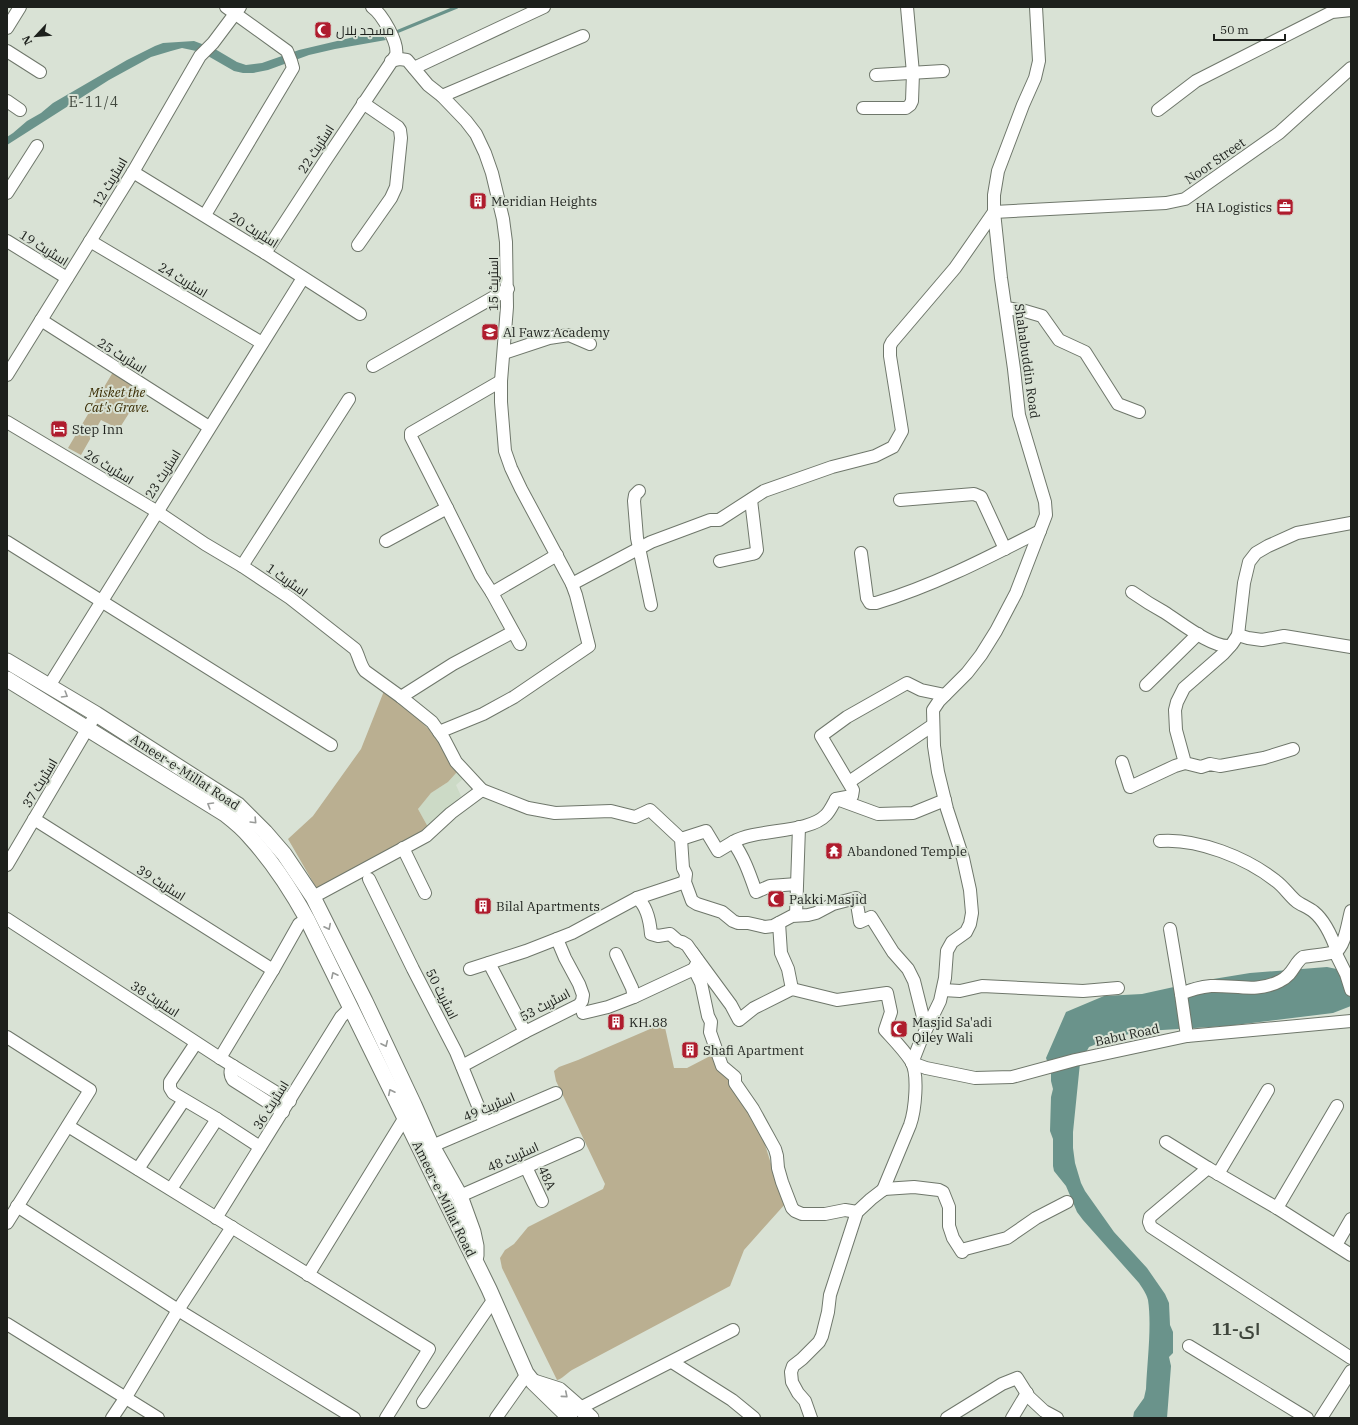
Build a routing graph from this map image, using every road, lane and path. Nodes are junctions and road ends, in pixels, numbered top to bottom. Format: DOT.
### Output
graph roads {
  1 [pos="372,7"];
  2 [pos="544,7"];
  3 [pos="907,7"];
  4 [pos="1036,7"];
  5 [pos="15,9"];
  6 [pos="234,9"];
  7 [pos="1351,10"];
  8 [pos="385,12"];
  9 [pos="7,28"];
  10 [pos="583,36"];
  11 [pos="7,51"];
  12 [pos="391,61"];
  13 [pos="414,68"];
  14 [pos="1351,68"];
  15 [pos="943,71"];
  16 [pos="40,72"];
  17 [pos="913,73"];
  18 [pos="876,75"];
  19 [pos="442,96"];
  20 [pos="7,102"];
  21 [pos="363,103"];
  22 [pos="863,108"];
  23 [pos="20,110"];
  24 [pos="1158,110"];
  25 [pos="37,146"];
  26 [pos="133,172"];
  27 [pos="7,193"];
  28 [pos="994,212"];
  29 [pos="204,215"];
  30 [pos="7,241"];
  31 [pos="90,241"];
  32 [pos="358,245"];
  33 [pos="265,253"];
  34 [pos="67,278"];
  35 [pos="303,278"];
  36 [pos="508,289"];
  37 [pos="1006,308"];
  38 [pos="360,314"];
  39 [pos="41,320"];
  40 [pos="262,343"];
  41 [pos="590,344"];
  42 [pos="504,353"];
  43 [pos="373,366"];
  44 [pos="7,375"];
  45 [pos="502,381"];
  46 [pos="349,399"];
  47 [pos="1139,412"];
  48 [pos="7,422"];
  49 [pos="209,427"];
  50 [pos="639,491"];
  51 [pos="752,500"];
  52 [pos="900,500"];
  53 [pos="448,508"];
  54 [pos="156,512"];
  55 [pos="1351,523"];
  56 [pos="1040,531"];
  57 [pos="386,541"];
  58 [pos="7,542"];
  59 [pos="639,548"];
  60 [pos="1005,549"];
  61 [pos="861,553"];
  62 [pos="557,555"];
  63 [pos="720,561"];
  64 [pos="242,566"];
  65 [pos="572,584"];
  66 [pos="1132,592"];
  67 [pos="492,593"];
  68 [pos="102,601"];
  69 [pos="651,605"];
  70 [pos="513,632"];
  71 [pos="1198,634"];
  72 [pos="1238,635"];
  73 [pos="520,644"];
  74 [pos="1230,646"];
  75 [pos="1351,648"];
  76 [pos="8,663"];
  77 [pos="7,680"];
  78 [pos="1146,685"];
  79 [pos="49,686"];
  80 [pos="946,695"];
  81 [pos="401,697"];
  82 [pos="96,714"];
  83 [pos="933,724"];
  84 [pos="89,729"];
  85 [pos="439,732"];
  86 [pos="331,745"];
  87 [pos="1294,749"];
  88 [pos="1122,762"];
  89 [pos="1185,763"];
  90 [pos="849,782"];
  91 [pos="482,790"];
  92 [pos="836,799"];
  93 [pos="945,800"];
  94 [pos="34,819"];
  95 [pos="799,827"];
  96 [pos="681,839"];
  97 [pos="1160,841"];
  98 [pos="733,842"];
  99 [pos="403,848"];
  100 [pos="7,865"];
  101 [pos="369,879"];
  102 [pos="685,882"];
  103 [pos="797,884"];
  104 [pos="425,893"];
  105 [pos="313,897"];
  106 [pos="637,898"];
  107 [pos="1351,911"];
  108 [pos="796,915"];
  109 [pos="7,918"];
  110 [pos="307,919"];
  111 [pos="778,923"];
  112 [pos="1170,929"];
  113 [pos="557,939"];
  114 [pos="1336,951"];
  115 [pos="692,952"];
  116 [pos="616,954"];
  117 [pos="489,963"];
  118 [pos="694,968"];
  119 [pos="470,969"];
  120 [pos="274,970"];
  121 [pos="1118,988"];
  122 [pos="792,989"];
  123 [pos="943,990"];
  124 [pos="1351,990"];
  125 [pos="634,997"];
  126 [pos="1181,998"];
  127 [pos="365,1001"];
  128 [pos="350,1008"];
  129 [pos="583,1013"];
  130 [pos="1351,1022"];
  131 [pos="926,1029"];
  132 [pos="525,1032"];
  133 [pos="1187,1036"];
  134 [pos="8,1040"];
  135 [pos="196,1043"];
  136 [pos="220,1058"];
  137 [pos="912,1063"];
  138 [pos="233,1066"];
  139 [pos="462,1066"];
  140 [pos="1268,1090"];
  141 [pos="556,1093"];
  142 [pos="184,1100"];
  143 [pos="290,1101"];
  144 [pos="1337,1106"];
  145 [pos="283,1112"];
  146 [pos="217,1119"];
  147 [pos="404,1119"];
  148 [pos="485,1123"];
  149 [pos="68,1126"];
  150 [pos="1166,1142"];
  151 [pos="578,1144"];
  152 [pos="432,1146"];
  153 [pos="260,1147"];
  154 [pos="526,1167"];
  155 [pos="138,1169"];
  156 [pos="1213,1171"];
  157 [pos="171,1189"];
  158 [pos="883,1190"];
  159 [pos="460,1196"];
  160 [pos="542,1201"];
  161 [pos="1067,1202"];
  162 [pos="17,1206"];
  163 [pos="1277,1208"];
  164 [pos="857,1212"];
  165 [pos="216,1218"];
  166 [pos="1351,1219"];
  167 [pos="7,1223"];
  168 [pos="232,1227"];
  169 [pos="1336,1245"];
  170 [pos="1351,1255"];
  171 [pos="477,1265"];
  172 [pos="308,1275"];
  173 [pos="494,1300"];
  174 [pos="178,1310"];
  175 [pos="7,1324"];
  176 [pos="733,1330"];
  177 [pos="1189,1346"];
  178 [pos="1351,1358"];
  179 [pos="672,1362"];
  180 [pos="1351,1372"];
  181 [pos="530,1378"];
  182 [pos="1027,1393"];
  183 [pos="126,1397"];
  184 [pos="423,1402"];
  185 [pos="580,1415"];
  186 [pos="112,1418"];
  187 [pos="158,1418"];
  188 [pos="354,1418"];
  189 [pos="386,1418"];
  190 [pos="496,1418"];
  191 [pos="754,1418"];
  192 [pos="811,1418"];
  193 [pos="947,1418"];
  194 [pos="1012,1418"];
  195 [pos="1057,1418"];
  196 [pos="1308,1418"];
  197 [pos="1321,1418"];
  1 -- 8 [label="street"];
  2 -- 13 [label="street"];
  3 -- 17 [label="street"];
  4 -- 28 [label="street, Shahabuddin Road"];
  5 -- 9 [label="street"];
  6 -- 26 [label="street, اسٹریٹ 12"];
  6 -- 29 [label="street"];
  7 -- 24 [label="street"];
  8 -- 12 [label="street"];
  10 -- 19 [label="street"];
  11 -- 16 [label="street"];
  12 -- 13 [label="street, اسٹریٹ 15"];
  12 -- 21 [label="street, اسٹریٹ 22"];
  13 -- 19 [label="street, اسٹریٹ 15"];
  14 -- 28 [label="street, Noor Street"];
  15 -- 17 [label="street"];
  17 -- 18 [label="street"];
  17 -- 22 [label="street"];
  19 -- 36 [label="street, اسٹریٹ 15"];
  20 -- 23 [label="street"];
  21 -- 32 [label="street"];
  21 -- 33 [label="street, اسٹریٹ 22"];
  25 -- 27 [label="street"];
  26 -- 29 [label="street, اسٹریٹ 20"];
  26 -- 31 [label="street, اسٹریٹ 12"];
  28 -- 37 [label="street, Shahabuddin Road"];
  28 -- 51 [label="street"];
  29 -- 33 [label="street, اسٹریٹ 20"];
  30 -- 34 [label="street, اسٹریٹ 19"];
  31 -- 34 [label="street, اسٹریٹ 12"];
  31 -- 40 [label="street, اسٹریٹ 24"];
  33 -- 35 [label="street, اسٹریٹ 20"];
  34 -- 39 [label="street, اسٹریٹ 12"];
  35 -- 38 [label="street, اسٹریٹ 20"];
  35 -- 40 [label="street, اسٹریٹ 23"];
  36 -- 42 [label="street, اسٹریٹ 15"];
  36 -- 43 [label="street"];
  37 -- 47 [label="street"];
  37 -- 56 [label="street, Shahabuddin Road"];
  39 -- 44 [label="street, اسٹریٹ 12"];
  39 -- 49 [label="street, اسٹریٹ 25"];
  40 -- 49 [label="street, اسٹریٹ 23"];
  41 -- 42 [label="street"];
  42 -- 45 [label="street, اسٹریٹ 15"];
  45 -- 53 [label="street"];
  45 -- 62 [label="street, اسٹریٹ 15"];
  46 -- 64 [label="street"];
  48 -- 54 [label="street, اسٹریٹ 26"];
  49 -- 54 [label="street, اسٹریٹ 23"];
  50 -- 59 [label="street"];
  51 -- 59 [label="street"];
  51 -- 63 [label="street"];
  52 -- 60 [label="street"];
  53 -- 57 [label="street"];
  53 -- 67 [label="street"];
  54 -- 64 [label="street, اسٹریٹ 1"];
  54 -- 68 [label="street, اسٹریٹ 23"];
  55 -- 72 [label="street"];
  56 -- 60 [label="street"];
  56 -- 80 [label="street, Shahabuddin Road"];
  58 -- 68 [label="street"];
  59 -- 65 [label="street"];
  59 -- 69 [label="street"];
  60 -- 61 [label="street"];
  62 -- 65 [label="street, اسٹریٹ 15"];
  62 -- 67 [label="street"];
  64 -- 81 [label="street, اسٹریٹ 1"];
  65 -- 85 [label="street, اسٹریٹ 15"];
  66 -- 71 [label="street"];
  67 -- 70 [label="street"];
  68 -- 79 [label="street, اسٹریٹ 23"];
  68 -- 86 [label="street"];
  70 -- 73 [label="street"];
  70 -- 81 [label="street"];
  71 -- 74 [label="street"];
  71 -- 78 [label="street"];
  72 -- 74 [label="street"];
  72 -- 75 [label="street"];
  74 -- 89 [label="street"];
  76 -- 79 [label="main road, Ameer-e-Millat Road"];
  77 -- 84 [label="main road, Ameer-e-Millat Road"];
  79 -- 82 [label="main road, Ameer-e-Millat Road, one-way"];
  80 -- 83 [label="street, Shahabuddin Road"];
  80 -- 90 [label="street"];
  81 -- 85 [label="street, اسٹریٹ 1"];
  82 -- 84 [label="street, اسٹریٹ 37"];
  82 -- 105 [label="main road, Ameer-e-Millat Road, one-way"];
  83 -- 90 [label="street"];
  83 -- 93 [label="street, Shahabuddin Road"];
  84 -- 94 [label="street, اسٹریٹ 37"];
  110 -- 84 [label="main road, Ameer-e-Millat Road, one-way"];
  85 -- 91 [label="street, اسٹریٹ 1"];
  87 -- 89 [label="street"];
  88 -- 89 [label="street"];
  90 -- 92 [label="street"];
  91 -- 96 [label="street"];
  91 -- 99 [label="street"];
  92 -- 93 [label="street"];
  92 -- 95 [label="street"];
  93 -- 123 [label="street, Shahabuddin Road"];
  94 -- 100 [label="street, اسٹریٹ 37"];
  94 -- 120 [label="street, اسٹریٹ 39"];
  95 -- 98 [label="street"];
  95 -- 103 [label="street"];
  96 -- 98 [label="street"];
  96 -- 102 [label="street"];
  97 -- 114 [label="street"];
  98 -- 103 [label="street"];
  99 -- 104 [label="street"];
  99 -- 105 [label="street"];
  101 -- 139 [label="street, اسٹریٹ 50"];
  102 -- 106 [label="street"];
  102 -- 111 [label="street"];
  103 -- 108 [label="street"];
  105 -- 127 [label="main road, Ameer-e-Millat Road, one-way"];
  106 -- 113 [label="street"];
  106 -- 115 [label="street"];
  107 -- 114 [label="street"];
  108 -- 111 [label="street"];
  108 -- 131 [label="street"];
  109 -- 135 [label="street, اسٹریٹ 38"];
  110 -- 120 [label="street"];
  128 -- 110 [label="main road, Ameer-e-Millat Road, one-way"];
  111 -- 122 [label="street"];
  112 -- 126 [label="street"];
  113 -- 117 [label="street"];
  113 -- 132 [label="street, اسٹریٹ 53"];
  114 -- 124 [label="street"];
  114 -- 126 [label="street"];
  115 -- 118 [label="street"];
  115 -- 122 [label="street"];
  116 -- 125 [label="street"];
  117 -- 119 [label="street"];
  117 -- 132 [label="street"];
  118 -- 125 [label="street"];
  118 -- 164 [label="street"];
  120 -- 136 [label="street"];
  121 -- 123 [label="street"];
  122 -- 137 [label="street"];
  123 -- 131 [label="street, Shahabuddin Road"];
  125 -- 129 [label="street"];
  126 -- 133 [label="street"];
  127 -- 128 [label="main road"];
  127 -- 152 [label="main road, Ameer-e-Millat Road, one-way"];
  128 -- 143 [label="street, اسٹریٹ 36"];
  147 -- 128 [label="main road, Ameer-e-Millat Road, one-way"];
  130 -- 133 [label="street, Babu Road"];
  131 -- 137 [label="street, Shahabuddin Road"];
  132 -- 139 [label="street, اسٹریٹ 53"];
  133 -- 137 [label="street, Babu Road"];
  134 -- 149 [label="street"];
  135 -- 136 [label="street, اسٹریٹ 38"];
  135 -- 142 [label="street"];
  136 -- 138 [label="street, اسٹریٹ 38"];
  137 -- 158 [label="street"];
  138 -- 143 [label="street, اسٹریٹ 38"];
  138 -- 145 [label="street"];
  139 -- 148 [label="street, اسٹریٹ 50"];
  140 -- 156 [label="street"];
  141 -- 148 [label="street, اسٹریٹ 49"];
  142 -- 146 [label="street"];
  142 -- 155 [label="street"];
  143 -- 145 [label="street, اسٹریٹ 36"];
  144 -- 163 [label="street"];
  145 -- 153 [label="street, اسٹریٹ 36"];
  146 -- 153 [label="street"];
  146 -- 157 [label="street"];
  147 -- 171 [label="main road, Ameer-e-Millat Road"];
  147 -- 172 [label="street"];
  148 -- 152 [label="street, اسٹریٹ 49"];
  149 -- 155 [label="street"];
  149 -- 162 [label="street"];
  150 -- 156 [label="street"];
  151 -- 154 [label="street, اسٹریٹ 48"];
  152 -- 159 [label="main road, Ameer-e-Millat Road"];
  153 -- 165 [label="street, اسٹریٹ 36"];
  154 -- 159 [label="street, اسٹریٹ 48"];
  154 -- 160 [label="street, 48A"];
  155 -- 157 [label="street"];
  156 -- 163 [label="street"];
  156 -- 178 [label="street"];
  157 -- 165 [label="street"];
  158 -- 161 [label="street"];
  158 -- 164 [label="street"];
  159 -- 171 [label="main road, Ameer-e-Millat Road"];
  162 -- 167 [label="street"];
  162 -- 174 [label="street"];
  163 -- 169 [label="street"];
  164 -- 192 [label="street"];
  165 -- 168 [label="street"];
  166 -- 169 [label="street"];
  168 -- 172 [label="street"];
  168 -- 174 [label="street"];
  169 -- 170 [label="street"];
  171 -- 173 [label="main road"];
  172 -- 189 [label="street"];
  173 -- 181 [label="main road"];
  173 -- 184 [label="street"];
  174 -- 183 [label="street"];
  174 -- 188 [label="street"];
  175 -- 183 [label="street"];
  176 -- 179 [label="street"];
  177 -- 196 [label="street"];
  179 -- 185 [label="street"];
  179 -- 191 [label="street"];
  180 -- 197 [label="street"];
  181 -- 185 [label="main road"];
  181 -- 190 [label="street"];
  182 -- 193 [label="street"];
  182 -- 194 [label="street"];
  182 -- 195 [label="street"];
  183 -- 186 [label="street"];
  183 -- 187 [label="street"];
}
